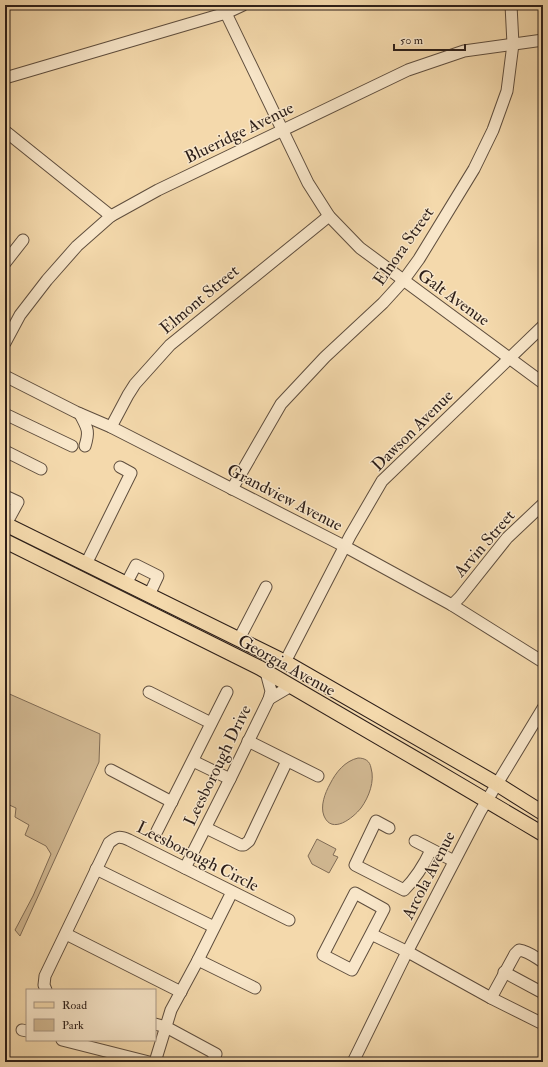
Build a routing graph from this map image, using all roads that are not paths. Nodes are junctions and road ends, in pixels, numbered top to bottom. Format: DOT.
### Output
graph roads {
  1 [pos="243,5"];
  2 [pos="510,5"];
  3 [pos="224,9"];
  4 [pos="543,40"];
  5 [pos="513,44"];
  6 [pos="5,78"];
  7 [pos="282,130"];
  8 [pos="5,131"];
  9 [pos="111,216"];
  10 [pos="329,216"];
  11 [pos="23,240"];
  12 [pos="5,263"];
  13 [pos="403,281"];
  14 [pos="543,326"];
  15 [pos="5,343"];
  16 [pos="508,358"];
  17 [pos="5,376"];
  18 [pos="543,383"];
  19 [pos="80,414"];
  20 [pos="5,418"];
  21 [pos="112,427"];
  22 [pos="72,446"];
  23 [pos="85,446"];
  24 [pos="5,451"];
  25 [pos="120,468"];
  26 [pos="41,469"];
  27 [pos="232,489"];
  28 [pos="5,496"];
  29 [pos="543,504"];
  30 [pos="6,524"];
  31 [pos="5,541"];
  32 [pos="344,546"];
  33 [pos="86,564"];
  34 [pos="126,584"];
  35 [pos="266,587"];
  36 [pos="148,595"];
  37 [pos="452,605"];
  38 [pos="240,639"];
  39 [pos="285,662"];
  40 [pos="543,662"];
  41 [pos="260,669"];
  42 [pos="291,686"];
  43 [pos="148,692"];
  44 [pos="226,692"];
  45 [pos="269,699"];
  46 [pos="543,708"];
  47 [pos="211,723"];
  48 [pos="248,741"];
  49 [pos="287,760"];
  50 [pos="193,761"];
  51 [pos="111,770"];
  52 [pos="318,776"];
  53 [pos="230,779"];
  54 [pos="497,784"];
  55 [pos="487,800"];
  56 [pos="172,802"];
  57 [pos="543,813"];
  58 [pos="206,828"];
  59 [pos="389,828"];
  60 [pos="157,831"];
  61 [pos="543,834"];
  62 [pos="415,840"];
  63 [pos="431,850"];
  64 [pos="454,861"];
  65 [pos="185,868"];
  66 [pos="96,869"];
  67 [pos="232,892"];
  68 [pos="289,920"];
  69 [pos="214,927"];
  70 [pos="66,934"];
  71 [pos="371,934"];
  72 [pos="408,952"];
  73 [pos="198,960"];
  74 [pos="543,962"];
  75 [pos="504,972"];
  76 [pos="255,988"];
  77 [pos="46,989"];
  78 [pos="181,992"];
  79 [pos="543,993"];
  80 [pos="491,998"];
  81 [pos="543,1024"];
  82 [pos="160,1026"];
  83 [pos="66,1041"];
  84 [pos="149,1062"];
  85 [pos="155,1062"];
  86 [pos="212,1062"];
  87 [pos="353,1062"];
  1 -- 3 [label="street"];
  2 -- 5 [label="street, Elnora Street"];
  3 -- 6 [label="street"];
  3 -- 7 [label="street, Galt Avenue"];
  4 -- 5 [label="street, Blueridge Avenue"];
  5 -- 7 [label="street, Blueridge Avenue"];
  5 -- 13 [label="street, Elnora Street"];
  7 -- 9 [label="street, Blueridge Avenue"];
  7 -- 10 [label="street, Galt Avenue"];
  8 -- 9 [label="street"];
  9 -- 15 [label="street, Blueridge Avenue"];
  10 -- 13 [label="street, Galt Avenue"];
  10 -- 21 [label="street, Elmont Street"];
  11 -- 12 [label="street"];
  13 -- 16 [label="street, Galt Avenue"];
  13 -- 27 [label="street, Elnora Street"];
  14 -- 16 [label="street, Dawson Avenue"];
  16 -- 18 [label="street, Galt Avenue"];
  16 -- 32 [label="street, Dawson Avenue"];
  17 -- 19 [label="street, Grandview Avenue"];
  19 -- 21 [label="street, Grandview Avenue"];
  19 -- 23 [label="street"];
  20 -- 22 [label="street"];
  21 -- 27 [label="street, Grandview Avenue"];
  24 -- 26 [label="street"];
  25 -- 33 [label="street"];
  27 -- 32 [label="street, Grandview Avenue"];
  28 -- 30 [label="street"];
  29 -- 37 [label="street, Arvin Street"];
  30 -- 33 [label="main road, Georgia Avenue"];
  31 -- 41 [label="main road, Georgia Avenue"];
  32 -- 37 [label="street, Grandview Avenue"];
  32 -- 39 [label="street, Dawson Avenue"];
  33 -- 34 [label="main road, Georgia Avenue"];
  34 -- 36 [label="main road, Georgia Avenue"];
  34 -- 36 [label="street"];
  35 -- 38 [label="street"];
  36 -- 38 [label="main road, Georgia Avenue"];
  37 -- 40 [label="street, Grandview Avenue"];
  38 -- 39 [label="main road, Georgia Avenue"];
  39 -- 41 [label="main road"];
  39 -- 42 [label="main road"];
  39 -- 54 [label="main road, Georgia Avenue"];
  41 -- 42 [label="main road, Georgia Avenue"];
  41 -- 45 [label="street, Leesborough Drive"];
  42 -- 45 [label="street, Leesborough Drive"];
  42 -- 55 [label="main road, Georgia Avenue"];
  43 -- 47 [label="street"];
  44 -- 47 [label="street"];
  45 -- 48 [label="street, Leesborough Drive"];
  46 -- 54 [label="street, Arcola Avenue"];
  47 -- 50 [label="street"];
  48 -- 49 [label="street"];
  48 -- 53 [label="street, Leesborough Drive"];
  49 -- 52 [label="street"];
  49 -- 58 [label="street"];
  50 -- 53 [label="street"];
  50 -- 56 [label="street"];
  51 -- 56 [label="street"];
  53 -- 58 [label="street, Leesborough Drive"];
  54 -- 55 [label="street, Arcola Avenue"];
  54 -- 57 [label="main road, Georgia Avenue"];
  55 -- 61 [label="main road, Georgia Avenue"];
  55 -- 64 [label="street, Arcola Avenue"];
  56 -- 60 [label="street"];
  58 -- 65 [label="street, Leesborough Drive"];
  59 -- 63 [label="street"];
  62 -- 63 [label="street"];
  63 -- 64 [label="street"];
  64 -- 72 [label="street, Arcola Avenue"];
  65 -- 66 [label="street, Leesborough Circle"];
  65 -- 67 [label="street, Leesborough Circle"];
  66 -- 69 [label="street"];
  66 -- 70 [label="street, Leesborough Circle"];
  67 -- 68 [label="street, Leesborough Circle"];
  67 -- 69 [label="street"];
  69 -- 73 [label="street"];
  70 -- 77 [label="street, Leesborough Circle"];
  70 -- 78 [label="street"];
  71 -- 71 [label="street"];
  71 -- 72 [label="street"];
  72 -- 80 [label="street"];
  72 -- 87 [label="street, Arcola Avenue"];
  73 -- 76 [label="street"];
  73 -- 78 [label="street"];
  74 -- 75 [label="street"];
  75 -- 79 [label="street"];
  75 -- 80 [label="street"];
  78 -- 82 [label="street"];
  80 -- 81 [label="street"];
  82 -- 85 [label="street"];
  82 -- 86 [label="street"];
  83 -- 84 [label="street"];
}
